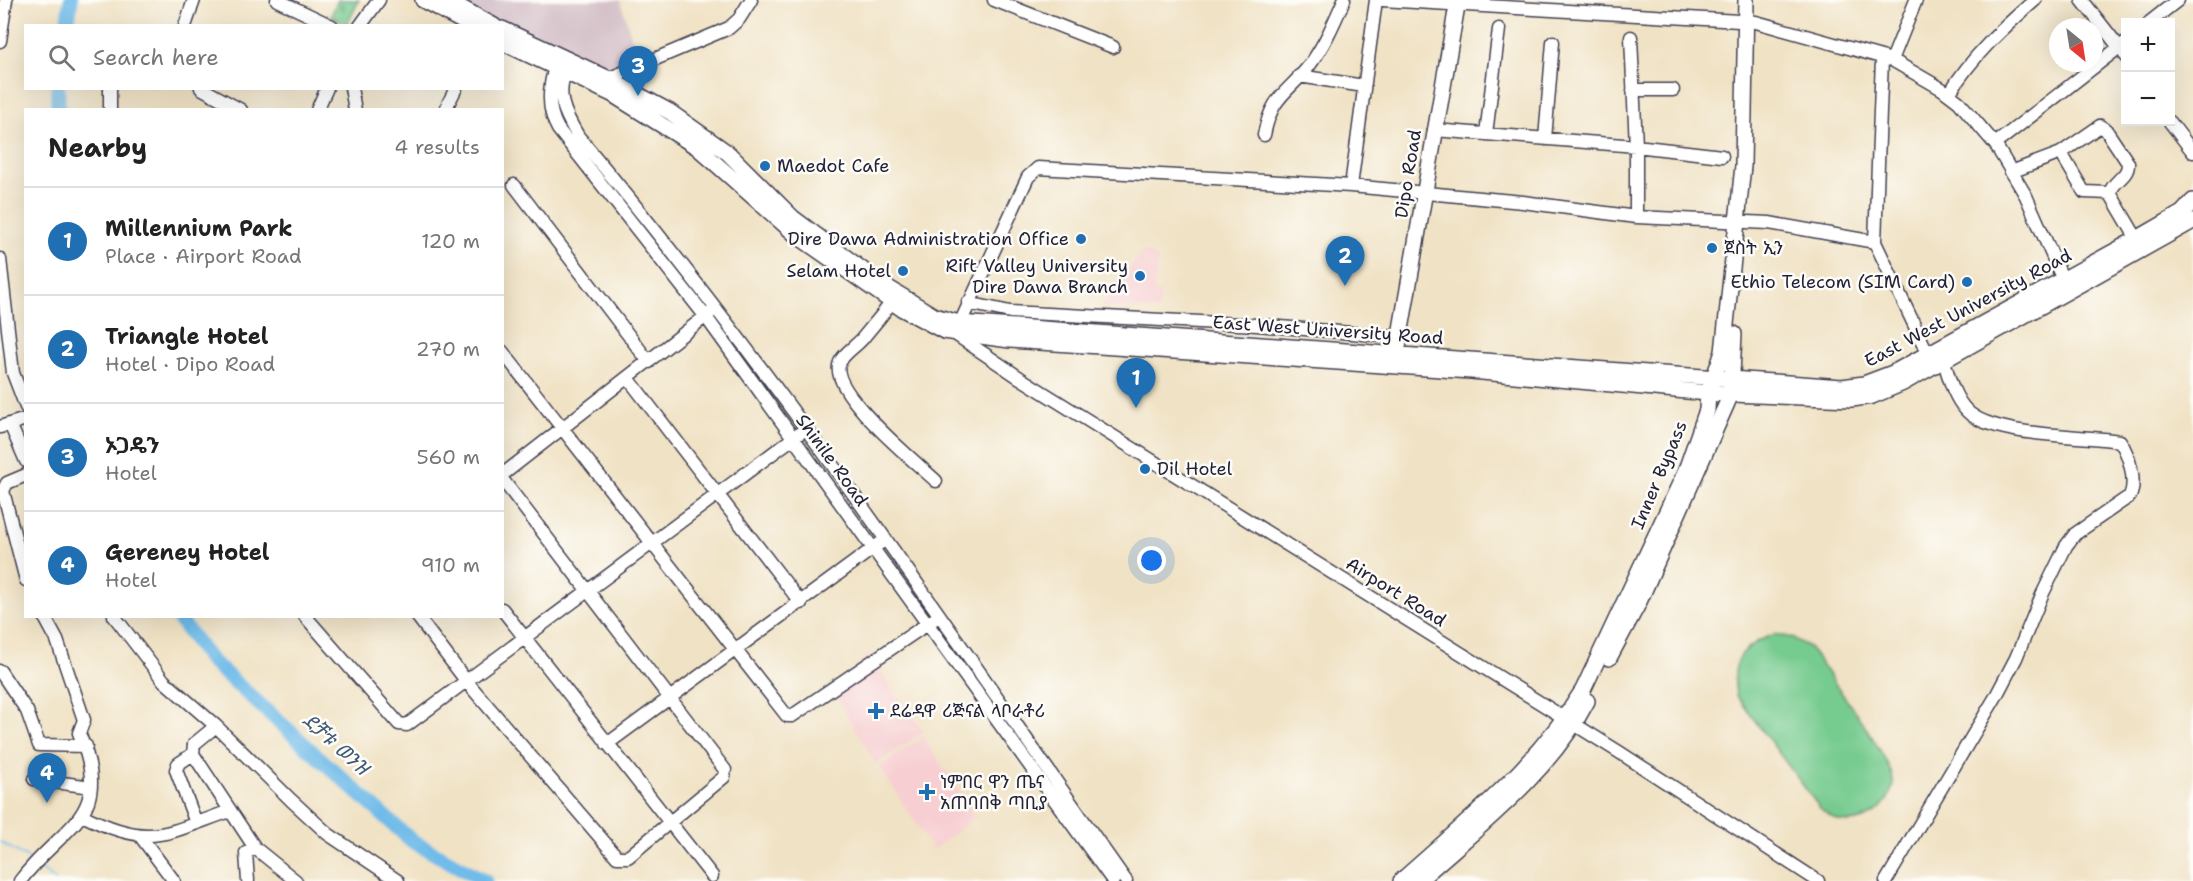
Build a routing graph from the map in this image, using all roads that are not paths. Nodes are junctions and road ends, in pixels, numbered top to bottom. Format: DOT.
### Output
graph roads {
  1 [pos="6,0"];
  2 [pos="194,0"];
  3 [pos="277,0"];
  4 [pos="379,0"];
  5 [pos="423,0"];
  6 [pos="447,0"];
  7 [pos="751,0"];
  8 [pos="994,0"];
  9 [pos="1344,0"];
  10 [pos="1376,0"];
  11 [pos="1382,0"];
  12 [pos="1746,0"];
  13 [pos="1757,0"];
  14 [pos="1916,0"];
  15 [pos="2035,0"];
  16 [pos="2082,0"];
  17 [pos="2178,0"];
  18 [pos="1457,2"];
  19 [pos="1011,3"];
  20 [pos="2155,18"];
  21 [pos="1751,22"];
  22 [pos="185,24"];
  23 [pos="329,24"];
  24 [pos="361,24"];
  25 [pos="467,24"];
  26 [pos="489,24"];
  27 [pos="1499,29"];
  28 [pos="504,30"];
  29 [pos="1631,37"];
  30 [pos="0,41"];
  31 [pos="1553,42"];
  32 [pos="504,43"];
  33 [pos="2121,46"];
  34 [pos="1113,47"];
  35 [pos="2121,51"];
  36 [pos="1887,59"];
  37 [pos="562,63"];
  38 [pos="1299,76"];
  39 [pos="602,83"];
  40 [pos="1364,86"];
  41 [pos="110,90"];
  42 [pos="205,90"];
  43 [pos="326,90"];
  44 [pos="351,90"];
  45 [pos="455,90"];
  46 [pos="1633,90"];
  47 [pos="1673,90"];
  48 [pos="1949,94"];
  49 [pos="110,108"];
  50 [pos="237,108"];
  51 [pos="318,108"];
  52 [pos="355,108"];
  53 [pos="446,108"];
  54 [pos="2173,126"];
  55 [pos="1434,130"];
  56 [pos="1486,134"];
  57 [pos="1264,135"];
  58 [pos="1545,139"];
  59 [pos="1995,144"];
  60 [pos="1636,146"];
  61 [pos="2193,152"];
  62 [pos="2061,153"];
  63 [pos="1722,156"];
  64 [pos="2011,171"];
  65 [pos="514,185"];
  66 [pos="1352,186"];
  67 [pos="2110,193"];
  68 [pos="1425,194"];
  69 [pos="2193,201"];
  70 [pos="1636,217"];
  71 [pos="2193,221"];
  72 [pos="1743,223"];
  73 [pos="2137,239"];
  74 [pos="1875,242"];
  75 [pos="0,259"];
  76 [pos="2063,280"];
  77 [pos="894,298"];
  78 [pos="968,303"];
  79 [pos="717,307"];
  80 [pos="706,317"];
  81 [pos="957,329"];
  82 [pos="1399,337"];
  83 [pos="504,354"];
  84 [pos="1928,354"];
  85 [pos="1396,360"];
  86 [pos="1944,361"];
  87 [pos="649,362"];
  88 [pos="628,378"];
  89 [pos="1714,378"];
  90 [pos="1731,386"];
  91 [pos="1708,393"];
  92 [pos="24,402"];
  93 [pos="24,420"];
  94 [pos="5,425"];
  95 [pos="561,429"];
  96 [pos="806,429"];
  97 [pos="793,437"];
  98 [pos="24,458"];
  99 [pos="504,475"];
  100 [pos="24,476"];
  101 [pos="504,480"];
  102 [pos="936,481"];
  103 [pos="718,494"];
  104 [pos="885,539"];
  105 [pos="652,543"];
  106 [pos="873,549"];
  107 [pos="24,572"];
  108 [pos="588,592"];
  109 [pos="801,603"];
  110 [pos="504,612"];
  111 [pos="939,616"];
  112 [pos="45,618"];
  113 [pos="116,618"];
  114 [pos="307,618"];
  115 [pos="419,618"];
  116 [pos="928,624"];
  117 [pos="525,639"];
  118 [pos="736,650"];
  119 [pos="0,671"];
  120 [pos="467,682"];
  121 [pos="672,699"];
  122 [pos="1570,722"];
  123 [pos="216,726"];
  124 [pos="607,744"];
  125 [pos="86,746"];
  126 [pos="193,754"];
  127 [pos="34,779"];
  128 [pos="91,787"];
  129 [pos="230,810"];
  130 [pos="82,815"];
  131 [pos="670,820"];
  132 [pos="196,823"];
  133 [pos="141,837"];
  134 [pos="255,848"];
  135 [pos="712,876"];
  136 [pos="20,881"];
  137 [pos="174,881"];
  138 [pos="248,881"];
  139 [pos="296,881"];
  140 [pos="398,881"];
  141 [pos="1113,881"];
  142 [pos="1126,881"];
  143 [pos="1401,881"];
  144 [pos="1418,881"];
  145 [pos="1818,881"];
  146 [pos="1886,881"];
  1 -- 30 [label="street"];
  2 -- 22 [label="street"];
  3 -- 23 [label="street"];
  4 -- 24 [label="street"];
  5 -- 25 [label="main road"];
  6 -- 26 [label="main road"];
  7 -- 39 [label="street"];
  8 -- 19 [label="street"];
  9 -- 38 [label="street"];
  10 -- 40 [label="street"];
  11 -- 18 [label="street"];
  12 -- 21 [label="main road, Inner Bypass"];
  13 -- 21 [label="main road, Inner Bypass"];
  14 -- 36 [label="street"];
  15 -- 48 [label="street"];
  16 -- 33 [label="street"];
  17 -- 20 [label="street"];
  18 -- 21 [label="street"];
  18 -- 55 [label="main road, Dipo Road"];
  19 -- 34 [label="street"];
  21 -- 36 [label="street"];
  21 -- 72 [label="main road, Inner Bypass"];
  27 -- 56 [label="street"];
  28 -- 37 [label="main road, East West University Road"];
  29 -- 46 [label="street"];
  31 -- 58 [label="street"];
  32 -- 37 [label="main road, East West University Road"];
  35 -- 59 [label="street"];
  36 -- 48 [label="street"];
  36 -- 74 [label="street"];
  37 -- 39 [label="main road, East West University Road"];
  37 -- 79 [label="street, Shinile Road"];
  37 -- 80 [label="street, Shinile Road"];
  38 -- 40 [label="street"];
  38 -- 57 [label="street"];
  39 -- 77 [label="main road, East West University Road"];
  40 -- 66 [label="street"];
  41 -- 49 [label="street"];
  42 -- 50 [label="street"];
  43 -- 51 [label="street"];
  44 -- 52 [label="street"];
  45 -- 53 [label="street"];
  46 -- 47 [label="street"];
  46 -- 60 [label="street"];
  48 -- 59 [label="street"];
  54 -- 61 [label="street"];
  55 -- 56 [label="street"];
  55 -- 68 [label="main road, Dipo Road"];
  56 -- 58 [label="street"];
  58 -- 60 [label="street"];
  59 -- 64 [label="street"];
  60 -- 63 [label="street"];
  60 -- 70 [label="street"];
  62 -- 64 [label="street"];
  62 -- 67 [label="street"];
  62 -- 67 [label="street"];
  64 -- 76 [label="street"];
  65 -- 87 [label="street"];
  66 -- 68 [label="street"];
  66 -- 78 [label="street"];
  67 -- 73 [label="street"];
  68 -- 70 [label="street"];
  68 -- 82 [label="main road, Dipo Road"];
  69 -- 73 [label="main road, East West University Road"];
  70 -- 72 [label="street"];
  71 -- 86 [label="main road, East West University Road"];
  72 -- 74 [label="street"];
  72 -- 89 [label="main road, Inner Bypass"];
  72 -- 90 [label="main road, Inner Bypass"];
  73 -- 76 [label="main road, East West University Road"];
  74 -- 84 [label="street"];
  75 -- 92 [label="street"];
  76 -- 84 [label="main road, East West University Road"];
  77 -- 81 [label="main road, East West University Road"];
  77 -- 102 [label="street"];
  78 -- 81 [label="street"];
  78 -- 82 [label="street"];
  79 -- 80 [label="street"];
  79 -- 96 [label="street, Shinile Road"];
  80 -- 87 [label="street"];
  80 -- 97 [label="street, Shinile Road"];
  81 -- 85 [label="main road, East West University Road"];
  81 -- 122 [label="street, Airport Road"];
  82 -- 85 [label="main road, Dipo Road"];
  83 -- 95 [label="street"];
  84 -- 90 [label="main road, East West University Road"];
  85 -- 89 [label="main road, East West University Road"];
  85 -- 91 [label="main road, East West University Road"];
  86 -- 90 [label="main road, East West University Road"];
  86 -- 146 [label="street"];
  87 -- 88 [label="street"];
  88 -- 95 [label="street"];
  88 -- 103 [label="street"];
  89 -- 90 [label="main road, East West University Road"];
  89 -- 91 [label="main road, Inner Bypass"];
  90 -- 91 [label="main road, East West University Road"];
  90 -- 122 [label="main road, Inner Bypass"];
  91 -- 122 [label="main road, Inner Bypass"];
  93 -- 94 [label="street"];
  94 -- 98 [label="street"];
  95 -- 99 [label="street"];
  95 -- 105 [label="street"];
  96 -- 97 [label="street"];
  96 -- 104 [label="street, Shinile Road"];
  97 -- 103 [label="street"];
  97 -- 106 [label="street, Shinile Road"];
  100 -- 107 [label="street"];
  101 -- 108 [label="street"];
  103 -- 105 [label="street"];
  103 -- 109 [label="street"];
  104 -- 106 [label="street"];
  104 -- 111 [label="street, Shinile Road"];
  105 -- 108 [label="street"];
  105 -- 118 [label="street"];
  106 -- 109 [label="street"];
  106 -- 116 [label="street, Shinile Road"];
  108 -- 117 [label="street"];
  108 -- 121 [label="street"];
  109 -- 118 [label="street"];
  110 -- 117 [label="street"];
  111 -- 116 [label="street"];
  111 -- 142 [label="street, Shinile Road"];
  112 -- 125 [label="street"];
  113 -- 123 [label="street"];
  114 -- 120 [label="street"];
  115 -- 120 [label="street"];
  116 -- 118 [label="street"];
  116 -- 141 [label="street, Shinile Road"];
  117 -- 120 [label="street"];
  117 -- 124 [label="street"];
  118 -- 121 [label="street"];
  119 -- 125 [label="street"];
  120 -- 131 [label="street"];
  121 -- 124 [label="street"];
  121 -- 131 [label="street"];
  122 -- 143 [label="main road, Inner Bypass"];
  122 -- 144 [label="main road, Inner Bypass"];
  122 -- 145 [label="street, Airport Road"];
  123 -- 126 [label="street"];
  123 -- 140 [label="street"];
  124 -- 131 [label="street"];
  125 -- 128 [label="street"];
  126 -- 129 [label="street"];
  126 -- 132 [label="street"];
  127 -- 128 [label="street"];
  128 -- 130 [label="street"];
  129 -- 132 [label="street"];
  129 -- 134 [label="street"];
  130 -- 133 [label="street"];
  130 -- 136 [label="street"];
  131 -- 135 [label="street"];
  132 -- 133 [label="street"];
  133 -- 137 [label="street"];
  134 -- 138 [label="street"];
  134 -- 139 [label="street"];
}
